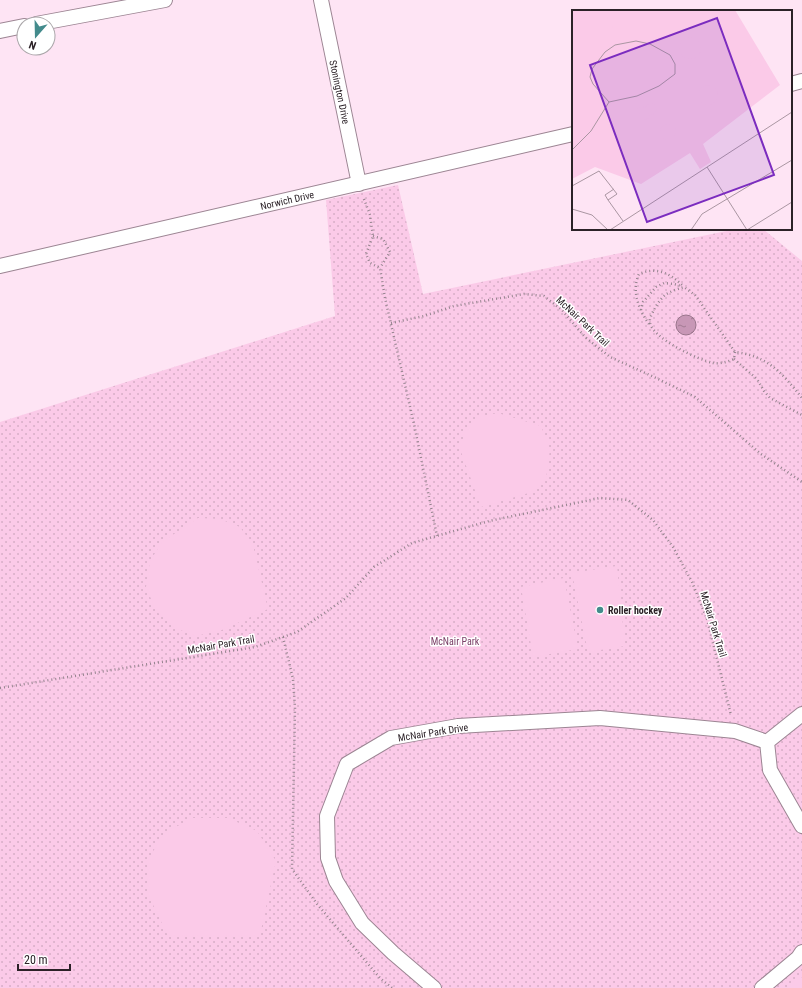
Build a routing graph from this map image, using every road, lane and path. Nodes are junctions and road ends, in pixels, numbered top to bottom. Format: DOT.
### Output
graph roads {
  1 [pos="165,0"];
  2 [pos="321,0"];
  3 [pos="56,20"];
  4 [pos="16,28"];
  5 [pos="0,31"];
  6 [pos="802,81"];
  7 [pos="792,84"];
  8 [pos="572,134"];
  9 [pos="358,184"];
  10 [pos="373,236"];
  11 [pos="0,266"];
  12 [pos="380,268"];
  13 [pos="684,287"];
  14 [pos="641,312"];
  15 [pos="391,323"];
  16 [pos="653,329"];
  17 [pos="735,352"];
  18 [pos="734,359"];
  19 [pos="802,398"];
  20 [pos="802,415"];
  21 [pos="802,482"];
  22 [pos="437,536"];
  23 [pos="0,688"];
  24 [pos="802,714"];
  25 [pos="735,731"];
  26 [pos="767,742"];
  27 [pos="802,826"];
  28 [pos="802,952"];
  29 [pos="434,988"];
  30 [pos="762,988"];
  1 -- 3 [label="street"];
  2 -- 9 [label="street, Stonington Drive"];
  4 -- 5 [label="street"];
  6 -- 7 [label="street"];
  8 -- 9 [label="street, Norwich Drive"];
  9 -- 10 [label="path"];
  9 -- 11 [label="street, Norwich Drive"];
  10 -- 12 [label="path"];
  10 -- 12 [label="path"];
  12 -- 15 [label="path"];
  13 -- 14 [label="path"];
  13 -- 14 [label="path"];
  13 -- 16 [label="path"];
  13 -- 17 [label="path"];
  14 -- 16 [label="path"];
  15 -- 21 [label="path, McNair Park Trail"];
  15 -- 22 [label="path"];
  16 -- 18 [label="path"];
  17 -- 18 [label="path"];
  17 -- 19 [label="path"];
  18 -- 20 [label="path"];
  22 -- 23 [label="path, McNair Park Trail"];
  22 -- 25 [label="path, McNair Park Trail"];
  24 -- 26 [label="street"];
  25 -- 26 [label="street, McNair Park Drive"];
  25 -- 29 [label="street, McNair Park Drive"];
  26 -- 27 [label="street"];
  28 -- 30 [label="street"];
}
